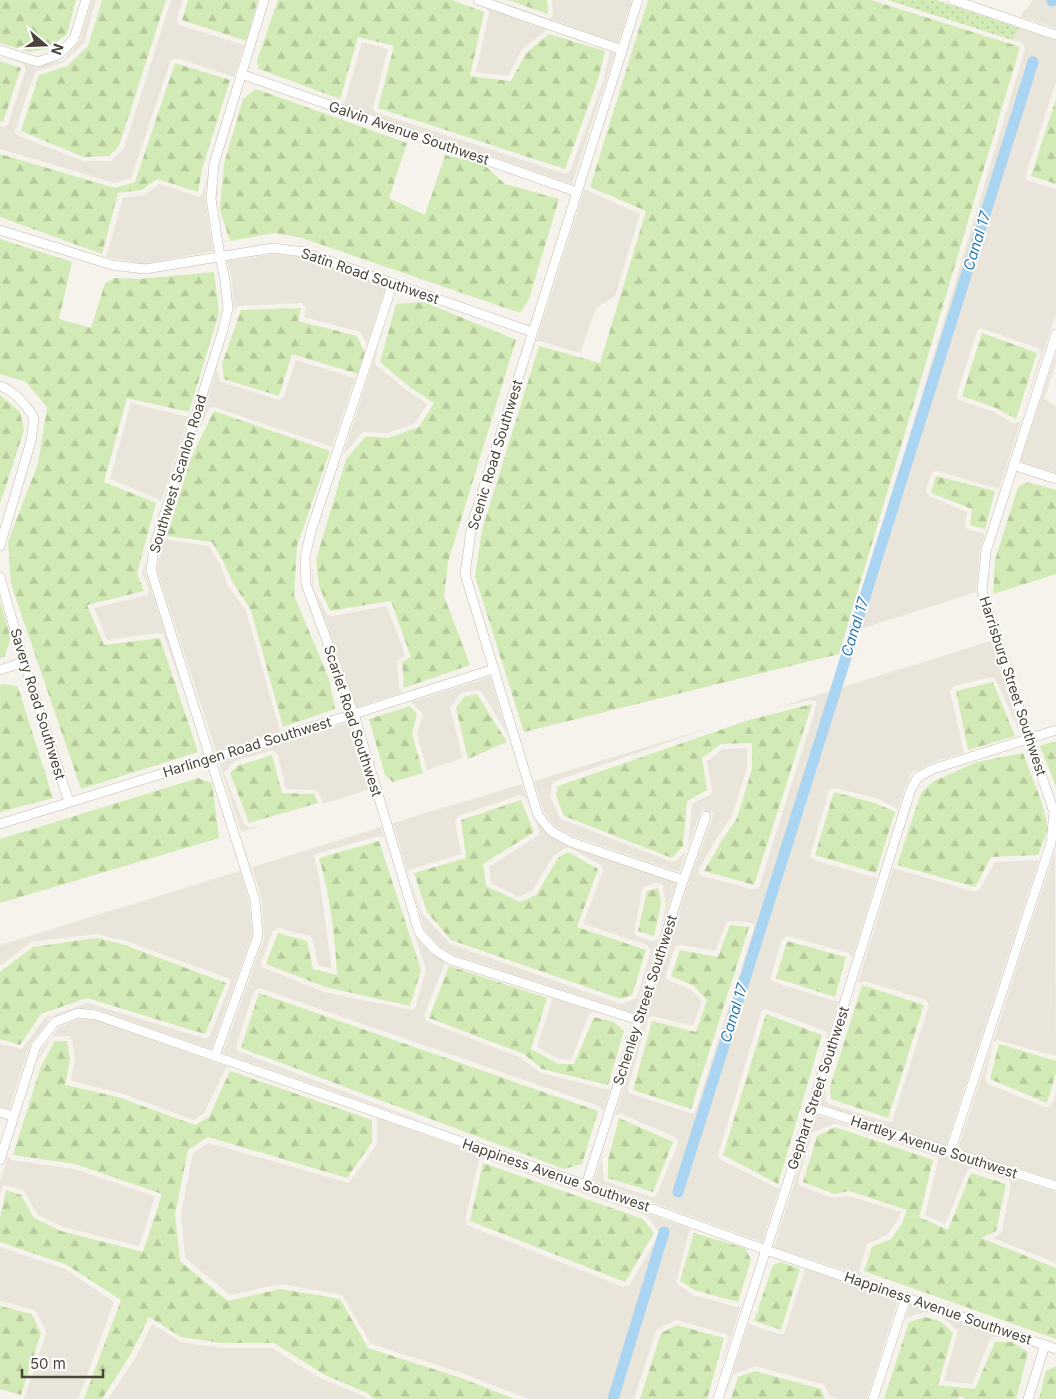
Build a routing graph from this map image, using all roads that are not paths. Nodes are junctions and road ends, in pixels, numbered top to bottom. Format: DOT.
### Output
graph roads {
  1 [pos="86,0"];
  2 [pos="264,0"];
  3 [pos="478,0"];
  4 [pos="638,0"];
  5 [pos="953,0"];
  6 [pos="1056,35"];
  7 [pos="0,50"];
  8 [pos="622,50"];
  9 [pos="241,74"];
  10 [pos="577,192"];
  11 [pos="0,230"];
  12 [pos="220,256"];
  13 [pos="394,283"];
  14 [pos="532,332"];
  15 [pos="1056,334"];
  16 [pos="0,386"];
  17 [pos="1013,465"];
  18 [pos="1056,479"];
  19 [pos="0,546"];
  20 [pos="0,577"];
  21 [pos="24,662"];
  22 [pos="494,669"];
  23 [pos="0,670"];
  24 [pos="354,714"];
  25 [pos="1056,730"];
  26 [pos="1028,739"];
  27 [pos="212,758"];
  28 [pos="69,802"];
  29 [pos="706,816"];
  30 [pos="0,824"];
  31 [pos="683,880"];
  32 [pos="638,1020"];
  33 [pos="215,1056"];
  34 [pos="812,1108"];
  35 [pos="0,1112"];
  36 [pos="13,1116"];
  37 [pos="950,1152"];
  38 [pos="0,1160"];
  39 [pos="586,1184"];
  40 [pos="1056,1186"];
  41 [pos="766,1250"];
  42 [pos="906,1297"];
  43 [pos="1045,1345"];
  44 [pos="1056,1349"];
  45 [pos="718,1399"];
  46 [pos="873,1399"];
  47 [pos="1028,1399"];
  1 -- 7 [label="street"];
  2 -- 9 [label="street, Southwest Scanlon Road"];
  3 -- 8 [label="street"];
  4 -- 8 [label="street, Scenic Road Southwest"];
  5 -- 6 [label="street"];
  8 -- 10 [label="street, Scenic Road Southwest"];
  9 -- 10 [label="street, Galvin Avenue Southwest"];
  9 -- 12 [label="street, Southwest Scanlon Road"];
  10 -- 14 [label="street, Scenic Road Southwest"];
  11 -- 12 [label="street, Satin Road Southwest"];
  12 -- 13 [label="street, Satin Road Southwest"];
  12 -- 27 [label="street, Southwest Scanlon Road"];
  13 -- 14 [label="street, Satin Road Southwest"];
  13 -- 24 [label="street, Scarlet Road Southwest"];
  14 -- 22 [label="street, Scenic Road Southwest"];
  15 -- 17 [label="street, Harrisburg Street Southwest"];
  16 -- 19 [label="street"];
  17 -- 18 [label="street"];
  17 -- 26 [label="street, Harrisburg Street Southwest"];
  20 -- 21 [label="street, Savery Road Southwest"];
  21 -- 23 [label="street"];
  21 -- 28 [label="street, Savery Road Southwest"];
  22 -- 24 [label="street, Harlingen Road Southwest"];
  22 -- 31 [label="street, Scenic Road Southwest"];
  24 -- 27 [label="street, Harlingen Road Southwest"];
  24 -- 32 [label="street, Scarlet Road Southwest"];
  25 -- 26 [label="street"];
  26 -- 34 [label="street, Gephart Street Southwest"];
  26 -- 37 [label="street, Harrisburg Street Southwest"];
  27 -- 28 [label="street, Harlingen Road Southwest"];
  27 -- 33 [label="street, Southwest Scanlon Road"];
  28 -- 30 [label="street, Harlingen Road Southwest"];
  29 -- 31 [label="street, Schenley Street Southwest"];
  31 -- 32 [label="street, Schenley Street Southwest"];
  32 -- 39 [label="street, Schenley Street Southwest"];
  33 -- 36 [label="street, Happiness Avenue Southwest"];
  33 -- 39 [label="street, Happiness Avenue Southwest"];
  34 -- 37 [label="street, Hartley Avenue Southwest"];
  34 -- 41 [label="street, Gephart Street Southwest"];
  35 -- 36 [label="street"];
  36 -- 38 [label="street"];
  37 -- 40 [label="street, Hartley Avenue Southwest"];
  39 -- 41 [label="street, Happiness Avenue Southwest"];
  41 -- 42 [label="street, Happiness Avenue Southwest"];
  41 -- 45 [label="street, Gephart Street Southwest"];
  42 -- 43 [label="street, Happiness Avenue Southwest"];
  42 -- 46 [label="street"];
  43 -- 44 [label="street, Happiness Avenue Southwest"];
  43 -- 47 [label="street"];
}
